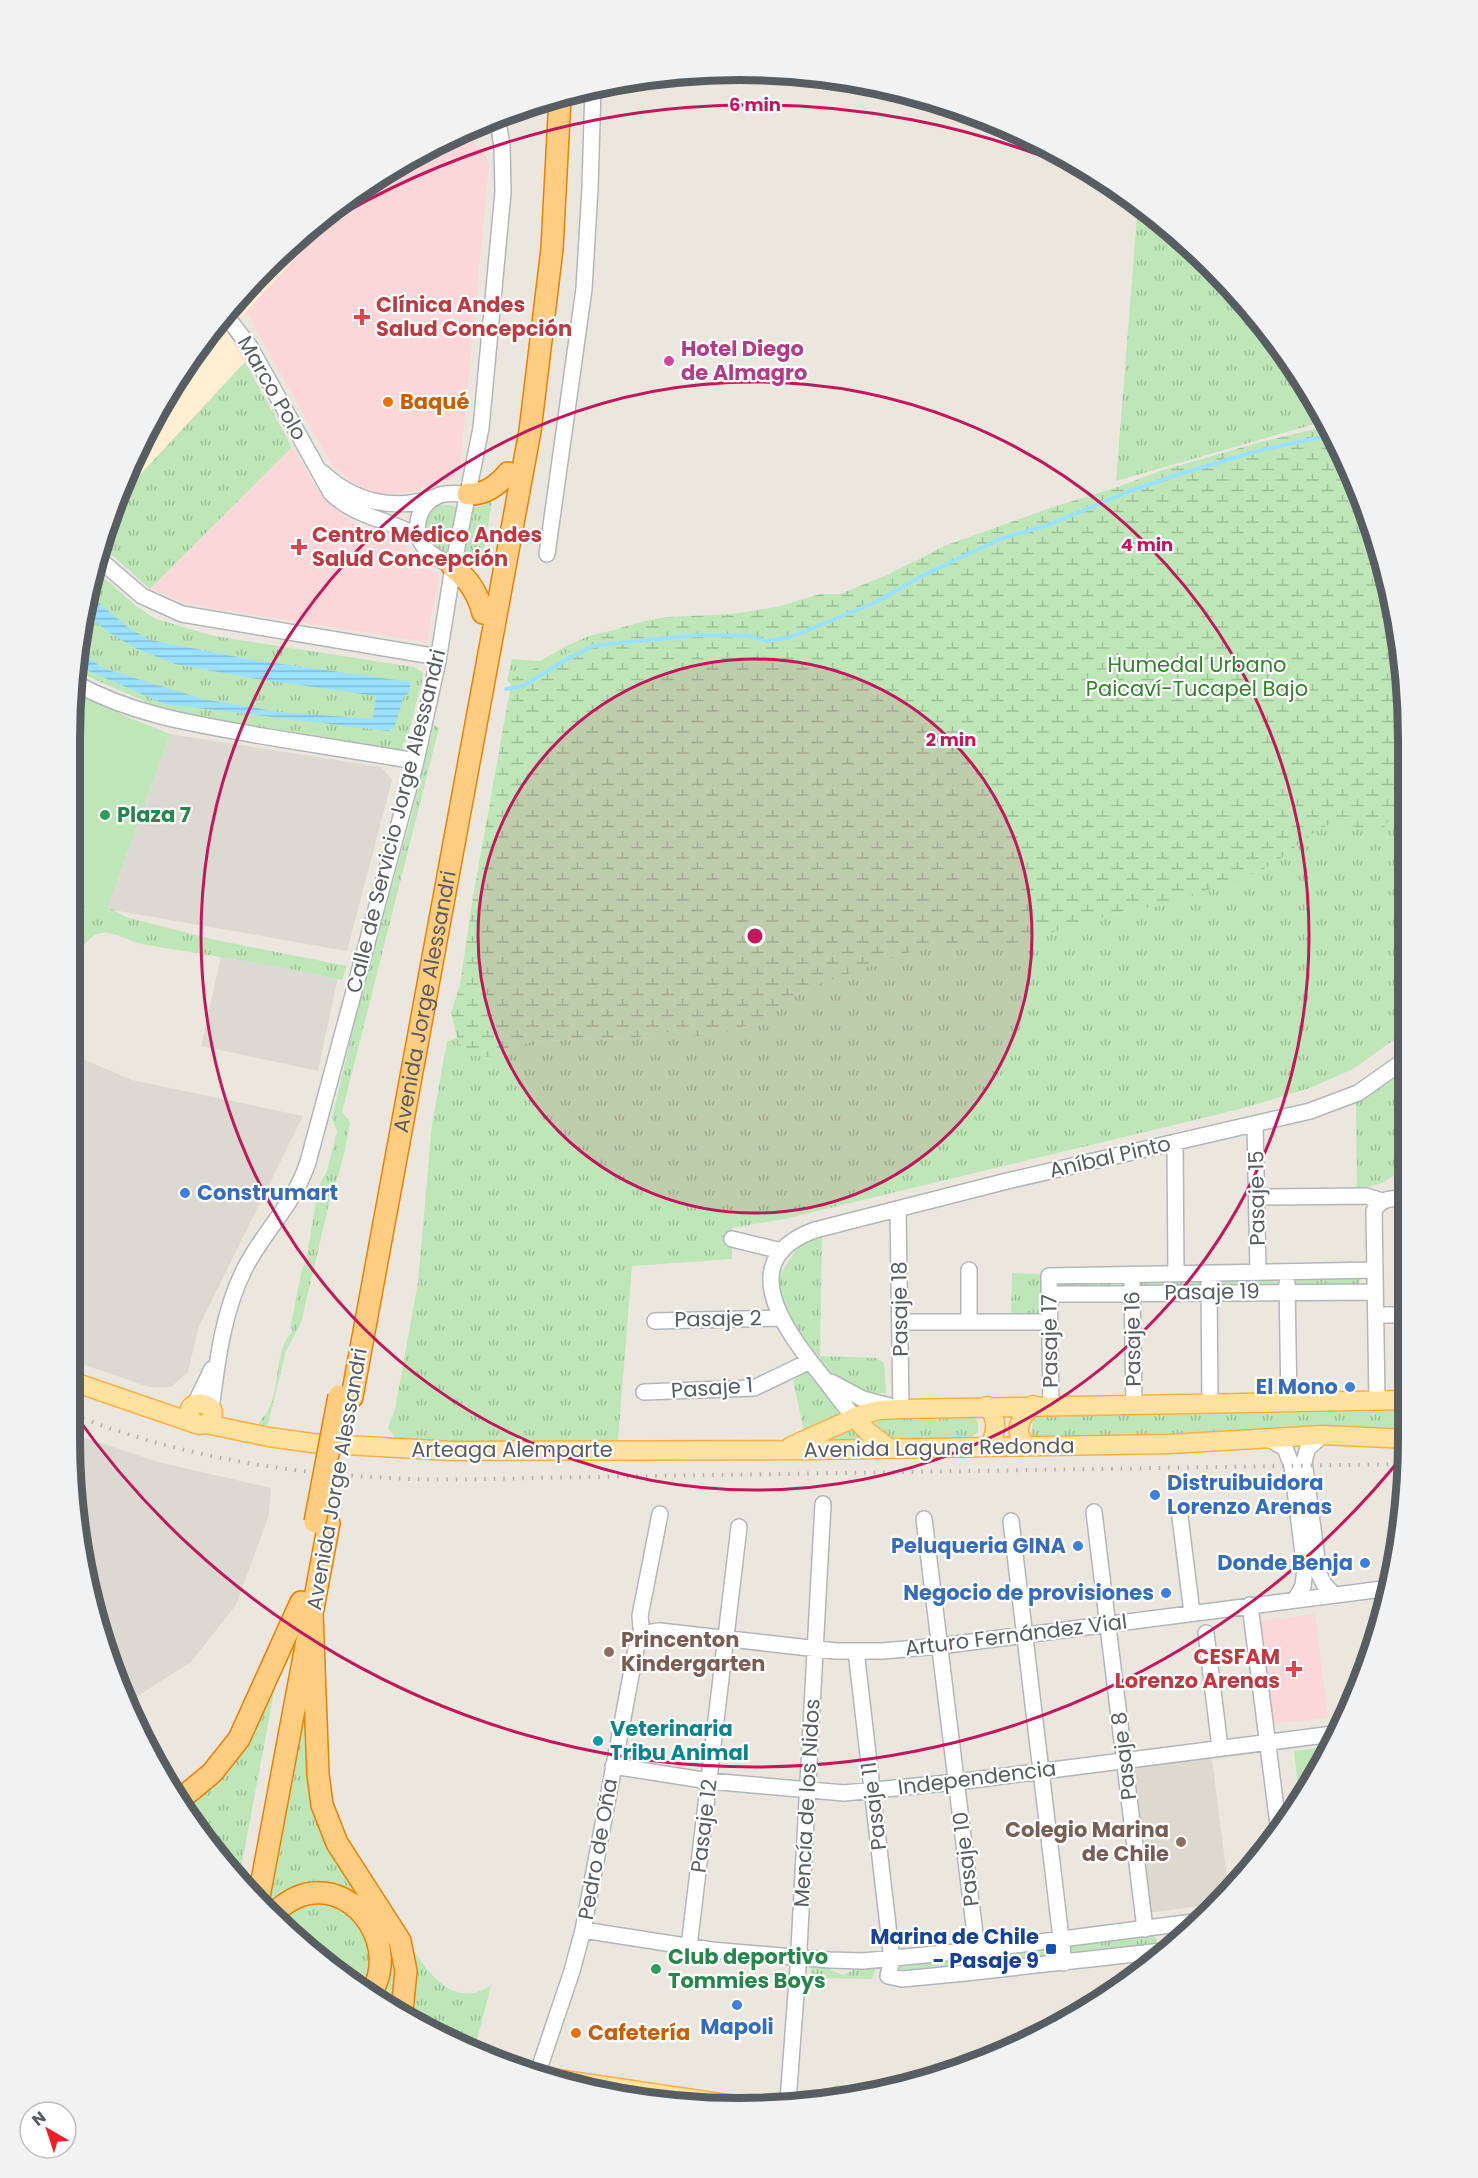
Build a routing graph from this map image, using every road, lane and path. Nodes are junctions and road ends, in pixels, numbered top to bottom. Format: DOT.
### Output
graph roads {
  1 [pos="593,96"];
  2 [pos="560,104"];
  3 [pos="546,109"];
  4 [pos="499,125"];
  5 [pos="230,321"];
  6 [pos="316,466"];
  7 [pos="508,473"];
  8 [pos="460,494"];
  9 [pos="433,498"];
  10 [pos="420,538"];
  11 [pos="547,554"];
  12 [pos="445,562"];
  13 [pos="104,563"];
  14 [pos="483,613"];
  15 [pos="438,657"];
  16 [pos="82,686"];
  17 [pos="416,761"];
  18 [pos="1398,1065"];
  19 [pos="1255,1124"];
  20 [pos="1175,1142"];
  21 [pos="1257,1197"];
  22 [pos="1398,1199"];
  23 [pos="1382,1201"];
  24 [pos="898,1210"];
  25 [pos="732,1239"];
  26 [pos="782,1251"];
  27 [pos="969,1270"];
  28 [pos="1375,1270"];
  29 [pos="1258,1272"];
  30 [pos="1287,1272"];
  31 [pos="1210,1273"];
  32 [pos="1132,1274"];
  33 [pos="1176,1274"];
  34 [pos="1049,1276"];
  35 [pos="1209,1292"];
  36 [pos="1287,1292"];
  37 [pos="1375,1292"];
  38 [pos="1132,1293"];
  39 [pos="1049,1294"];
  40 [pos="1376,1315"];
  41 [pos="1398,1315"];
  42 [pos="780,1318"];
  43 [pos="656,1321"];
  44 [pos="969,1322"];
  45 [pos="1049,1322"];
  46 [pos="900,1323"];
  47 [pos="810,1361"];
  48 [pos="821,1375"];
  49 [pos="80,1384"];
  50 [pos="644,1392"];
  51 [pos="346,1396"];
  52 [pos="1398,1400"];
  53 [pos="1377,1401"];
  54 [pos="1210,1403"];
  55 [pos="1289,1403"];
  56 [pos="1134,1404"];
  57 [pos="1042,1405"];
  58 [pos="987,1406"];
  59 [pos="901,1408"];
  60 [pos="202,1413"];
  61 [pos="854,1417"];
  62 [pos="1323,1435"];
  63 [pos="1267,1438"];
  64 [pos="1398,1438"];
  65 [pos="990,1446"];
  66 [pos="1028,1446"];
  67 [pos="889,1448"];
  68 [pos="781,1450"];
  69 [pos="823,1503"];
  70 [pos="1094,1512"];
  71 [pos="660,1514"];
  72 [pos="1180,1517"];
  73 [pos="924,1519"];
  74 [pos="1011,1521"];
  75 [pos="739,1527"];
  76 [pos="1381,1589"];
  77 [pos="1334,1595"];
  78 [pos="1295,1600"];
  79 [pos="1250,1605"];
  80 [pos="307,1608"];
  81 [pos="1192,1613"];
  82 [pos="1108,1624"];
  83 [pos="1206,1633"];
  84 [pos="1025,1635"];
  85 [pos="642,1638"];
  86 [pos="726,1638"];
  87 [pos="940,1646"];
  88 [pos="815,1648"];
  89 [pos="856,1651"];
  90 [pos="1328,1735"];
  91 [pos="1268,1742"];
  92 [pos="1220,1748"];
  93 [pos="1124,1759"];
  94 [pos="613,1766"];
  95 [pos="1041,1770"];
  96 [pos="709,1780"];
  97 [pos="957,1782"];
  98 [pos="809,1790"];
  99 [pos="873,1791"];
  100 [pos="185,1795"];
  101 [pos="1277,1819"];
  102 [pos="248,1880"];
  103 [pos="260,1891"];
  104 [pos="278,1910"];
  105 [pos="1185,1924"];
  106 [pos="1145,1929"];
  107 [pos="583,1930"];
  108 [pos="1062,1939"];
  109 [pos="689,1947"];
  110 [pos="976,1950"];
  111 [pos="1152,1952"];
  112 [pos="799,1958"];
  113 [pos="892,1960"];
  114 [pos="1064,1963"];
  115 [pos="374,1988"];
  116 [pos="403,2006"];
  117 [pos="539,2068"];
  118 [pos="788,2096"];
  1 -- 11 [label="street"];
  2 -- 51 [label="highway, Avenida Jorge Alessandri"];
  3 -- 7 [label="highway, Avenida Jorge Alessandri"];
  4 -- 8 [label="street, Calle de Servicio Jorge Alessandri"];
  5 -- 6 [label="street, Marco Polo"];
  6 -- 9 [label="street, Marco Polo"];
  6 -- 10 [label="street, Marco Polo"];
  7 -- 8 [label="highway"];
  7 -- 14 [label="highway, Avenida Jorge Alessandri"];
  8 -- 9 [label="street, Marco Polo"];
  8 -- 12 [label="street, Calle de Servicio Jorge Alessandri"];
  9 -- 10 [label="street"];
  10 -- 12 [label="street, Marco Polo"];
  12 -- 14 [label="highway"];
  12 -- 15 [label="street, Calle de Servicio Jorge Alessandri"];
  13 -- 15 [label="street"];
  14 -- 51 [label="highway, Avenida Jorge Alessandri"];
  15 -- 17 [label="street, Calle de Servicio Jorge Alessandri"];
  16 -- 17 [label="street"];
  17 -- 60 [label="street, Calle de Servicio Jorge Alessandri"];
  18 -- 19 [label="street, Aníbal Pinto"];
  19 -- 20 [label="street, Aníbal Pinto"];
  19 -- 21 [label="street, Pasaje 15"];
  20 -- 24 [label="street, Aníbal Pinto"];
  20 -- 33 [label="street"];
  21 -- 23 [label="street"];
  21 -- 29 [label="street, Pasaje 15"];
  22 -- 23 [label="street"];
  23 -- 28 [label="street"];
  24 -- 26 [label="street, Aníbal Pinto"];
  24 -- 46 [label="street, Pasaje 18"];
  25 -- 26 [label="street"];
  26 -- 42 [label="street"];
  27 -- 44 [label="street"];
  28 -- 30 [label="street, Pasaje 19"];
  28 -- 37 [label="street"];
  29 -- 30 [label="street, Pasaje 19"];
  29 -- 31 [label="street, Pasaje 19"];
  30 -- 36 [label="street"];
  31 -- 33 [label="street, Pasaje 19"];
  31 -- 35 [label="street"];
  32 -- 33 [label="street, Pasaje 19"];
  32 -- 34 [label="street, Pasaje 19"];
  32 -- 38 [label="street, Pasaje 16"];
  34 -- 39 [label="street, Pasaje 17"];
  35 -- 36 [label="street, Pasaje 19"];
  35 -- 38 [label="street, Pasaje 19"];
  35 -- 54 [label="street"];
  36 -- 37 [label="street, Pasaje 19"];
  36 -- 55 [label="street"];
  37 -- 40 [label="street"];
  38 -- 39 [label="street, Pasaje 19"];
  38 -- 56 [label="street, Pasaje 16"];
  39 -- 45 [label="street, Pasaje 17"];
  40 -- 41 [label="street"];
  40 -- 53 [label="street"];
  42 -- 43 [label="street, Pasaje 2"];
  42 -- 47 [label="street"];
  44 -- 45 [label="street"];
  44 -- 46 [label="street"];
  45 -- 57 [label="street, Pasaje 17"];
  46 -- 59 [label="street, Pasaje 18"];
  47 -- 48 [label="street"];
  47 -- 50 [label="street, Pasaje 1"];
  48 -- 59 [label="street"];
  48 -- 61 [label="street"];
  49 -- 60 [label="main road, Arteaga Alemparte"];
  51 -- 80 [label="highway, Avenida Jorge Alessandri"];
  52 -- 53 [label="main road, Avenida Laguna Redonda"];
  53 -- 55 [label="main road, Avenida Laguna Redonda"];
  54 -- 55 [label="main road, Avenida Laguna Redonda"];
  54 -- 56 [label="main road, Avenida Laguna Redonda"];
  56 -- 57 [label="main road, Avenida Laguna Redonda"];
  57 -- 58 [label="main road, Avenida Laguna Redonda"];
  57 -- 66 [label="main road"];
  58 -- 59 [label="main road, Avenida Laguna Redonda"];
  58 -- 65 [label="main road"];
  59 -- 61 [label="main road, Avenida Laguna Redonda"];
  60 -- 68 [label="main road, Arteaga Alemparte"];
  61 -- 67 [label="main road"];
  61 -- 68 [label="main road, Avenida Laguna Redonda"];
  62 -- 63 [label="main road, Avenida Laguna Redonda"];
  62 -- 64 [label="main road, Avenida Laguna Redonda"];
  62 -- 77 [label="street"];
  63 -- 66 [label="main road, Avenida Laguna Redonda"];
  63 -- 78 [label="street"];
  65 -- 66 [label="main road, Avenida Laguna Redonda"];
  65 -- 67 [label="main road, Avenida Laguna Redonda"];
  67 -- 68 [label="main road, Avenida Laguna Redonda"];
  69 -- 88 [label="street, Mencía de los Nidos"];
  70 -- 82 [label="street, Pasaje 8"];
  71 -- 85 [label="street, Pedro de Oña"];
  72 -- 81 [label="street"];
  73 -- 87 [label="street, Pasaje 10"];
  74 -- 84 [label="street"];
  75 -- 86 [label="street, Pasaje 12"];
  76 -- 77 [label="street, Arturo Fernández Vial"];
  77 -- 78 [label="street, Arturo Fernández Vial"];
  78 -- 79 [label="street, Arturo Fernández Vial"];
  79 -- 81 [label="street, Arturo Fernández Vial"];
  79 -- 91 [label="street"];
  80 -- 100 [label="highway"];
  80 -- 102 [label="highway, Avenida Jorge Alessandri"];
  80 -- 103 [label="highway, Avenida Jorge Alessandri"];
  80 -- 116 [label="highway"];
  81 -- 82 [label="street, Arturo Fernández Vial"];
  82 -- 84 [label="street, Arturo Fernández Vial"];
  82 -- 93 [label="street, Pasaje 8"];
  83 -- 92 [label="street"];
  84 -- 87 [label="street, Arturo Fernández Vial"];
  84 -- 95 [label="street"];
  85 -- 86 [label="street, Arturo Fernández Vial"];
  85 -- 94 [label="street, Pedro de Oña"];
  86 -- 88 [label="street, Arturo Fernández Vial"];
  86 -- 96 [label="street, Pasaje 12"];
  87 -- 89 [label="street, Arturo Fernández Vial"];
  87 -- 97 [label="street, Pasaje 10"];
  88 -- 89 [label="street, Arturo Fernández Vial"];
  88 -- 98 [label="street, Mencía de los Nidos"];
  89 -- 99 [label="street, Pasaje 11"];
  90 -- 91 [label="street, Independencia"];
  91 -- 92 [label="street, Independencia"];
  91 -- 101 [label="street"];
  92 -- 93 [label="street, Independencia"];
  93 -- 95 [label="street, Independencia"];
  93 -- 106 [label="street, Pasaje 8"];
  94 -- 96 [label="street, Independencia"];
  94 -- 107 [label="street, Pedro de Oña"];
  95 -- 97 [label="street, Independencia"];
  95 -- 108 [label="street"];
  96 -- 98 [label="street, Independencia"];
  96 -- 109 [label="street, Pasaje 12"];
  97 -- 99 [label="street, Independencia"];
  97 -- 110 [label="street, Pasaje 10"];
  98 -- 99 [label="street, Independencia"];
  98 -- 112 [label="street, Mencía de los Nidos"];
  99 -- 113 [label="street, Pasaje 11"];
  104 -- 115 [label="highway"];
  105 -- 106 [label="street"];
  106 -- 108 [label="street"];
  107 -- 109 [label="street"];
  107 -- 117 [label="street, Pedro de Oña"];
  108 -- 110 [label="street"];
  108 -- 114 [label="street"];
  109 -- 112 [label="street"];
  110 -- 113 [label="street"];
  111 -- 114 [label="street"];
  112 -- 113 [label="street"];
  112 -- 118 [label="street, Mencía de los Nidos"];
  113 -- 114 [label="street"];
}
